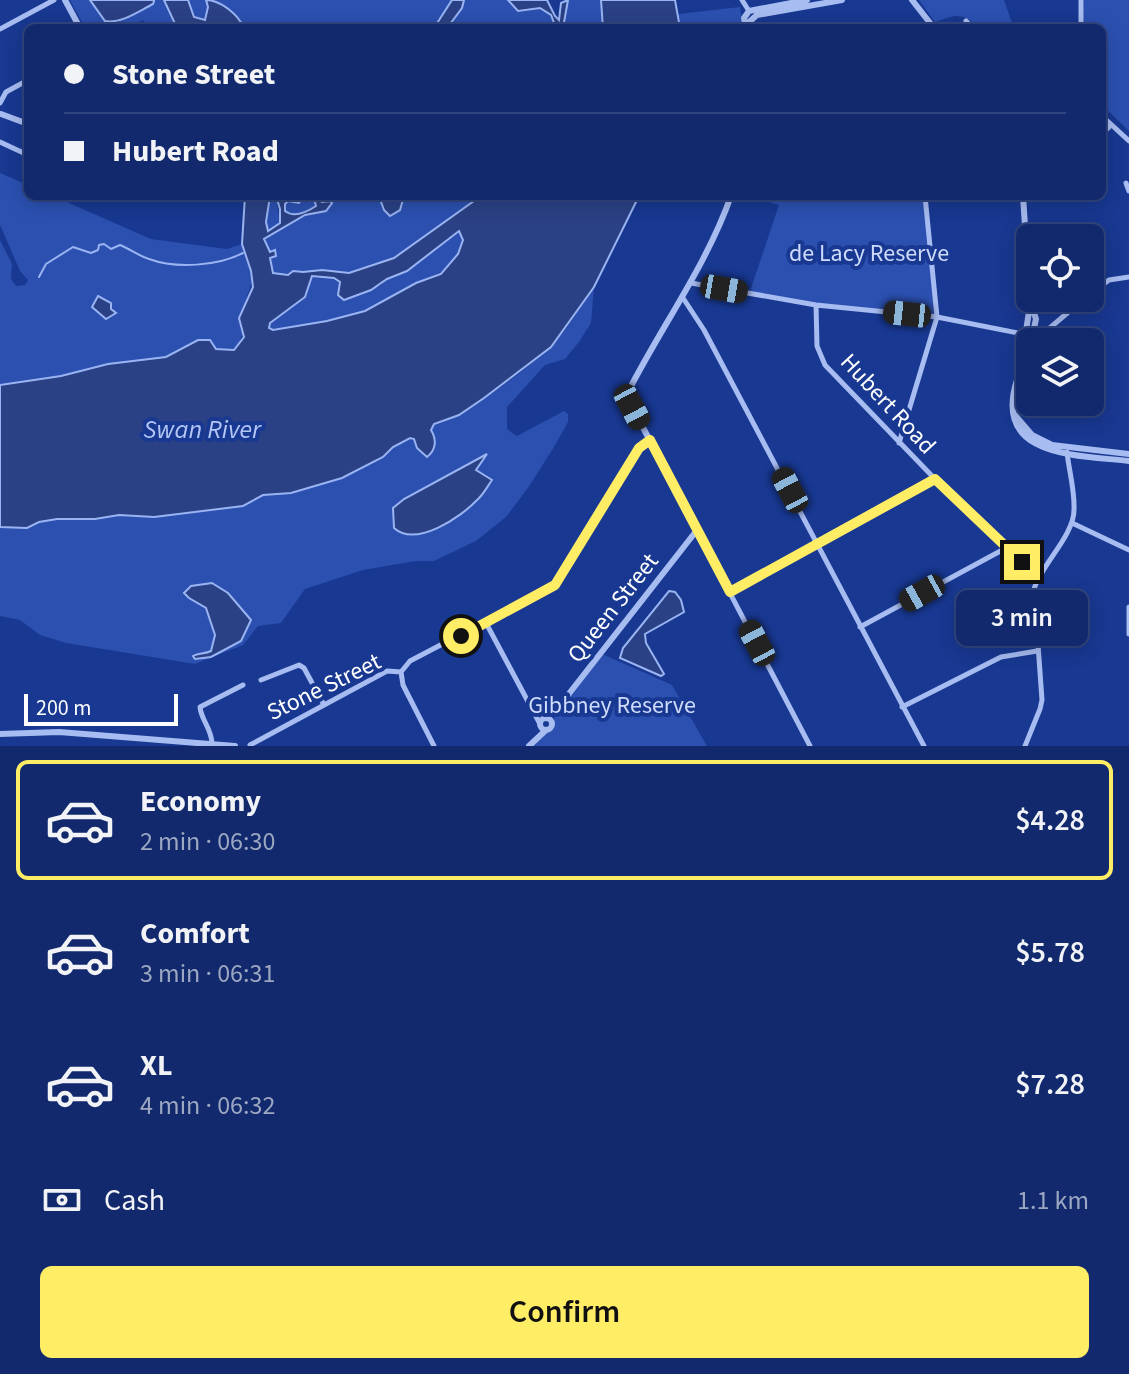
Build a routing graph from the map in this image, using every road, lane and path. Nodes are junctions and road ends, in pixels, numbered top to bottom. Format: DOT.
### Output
graph roads {
  1 [pos="54,0"];
  2 [pos="65,0"];
  3 [pos="742,0"];
  4 [pos="807,0"];
  5 [pos="842,0"];
  6 [pos="912,0"];
  7 [pos="1081,0"];
  8 [pos="829,1"];
  9 [pos="779,8"];
  10 [pos="748,15"];
  11 [pos="966,21"];
  12 [pos="78,24"];
  13 [pos="748,24"];
  14 [pos="931,24"];
  15 [pos="969,24"];
  16 [pos="1081,24"];
  17 [pos="0,29"];
  18 [pos="24,82"];
  19 [pos="1,108"];
  20 [pos="1106,120"];
  21 [pos="24,122"];
  22 [pos="1111,125"];
  23 [pos="1106,130"];
  24 [pos="1129,141"];
  25 [pos="0,142"];
  26 [pos="24,153"];
  27 [pos="1126,183"];
  28 [pos="1129,191"];
  29 [pos="730,200"];
  30 [pos="925,200"];
  31 [pos="1023,200"];
  32 [pos="1129,277"];
  33 [pos="691,283"];
  34 [pos="1104,284"];
  35 [pos="683,298"];
  36 [pos="816,305"];
  37 [pos="1069,312"];
  38 [pos="937,317"];
  39 [pos="1030,328"];
  40 [pos="1050,328"];
  41 [pos="1016,336"];
  42 [pos="1016,386"];
  43 [pos="650,440"];
  44 [pos="899,443"];
  45 [pos="1067,451"];
  46 [pos="1129,454"];
  47 [pos="1129,461"];
  48 [pos="935,479"];
  49 [pos="1072,523"];
  50 [pos="697,530"];
  51 [pos="818,544"];
  52 [pos="1006,548"];
  53 [pos="1129,550"];
  54 [pos="1038,577"];
  55 [pos="730,592"];
  56 [pos="1129,607"];
  57 [pos="486,623"];
  58 [pos="860,627"];
  59 [pos="1129,634"];
  60 [pos="1037,651"];
  61 [pos="401,672"];
  62 [pos="261,680"];
  63 [pos="243,685"];
  64 [pos="324,705"];
  65 [pos="902,707"];
  66 [pos="545,723"];
  67 [pos="0,734"];
  68 [pos="212,744"];
  69 [pos="250,745"];
  70 [pos="235,746"];
  71 [pos="434,746"];
  72 [pos="529,746"];
  73 [pos="810,746"];
  74 [pos="924,746"];
  75 [pos="1025,746"];
  1 -- 17 [label="street"];
  2 -- 12 [label="street"];
  3 -- 10 [label="street"];
  4 -- 9 [label="street"];
  5 -- 8 [label="street"];
  6 -- 14 [label="street"];
  7 -- 16 [label="street"];
  8 -- 9 [label="street"];
  9 -- 10 [label="street"];
  10 -- 13 [label="street"];
  11 -- 15 [label="street"];
  18 -- 19 [label="street"];
  19 -- 21 [label="street"];
  20 -- 22 [label="street"];
  22 -- 23 [label="street"];
  22 -- 24 [label="street"];
  25 -- 26 [label="street"];
  27 -- 28 [label="street"];
  29 -- 33 [label="street"];
  30 -- 38 [label="street"];
  31 -- 39 [label="street"];
  32 -- 34 [label="street"];
  33 -- 35 [label="street"];
  33 -- 36 [label="street"];
  35 -- 43 [label="street"];
  35 -- 51 [label="street"];
  36 -- 38 [label="street"];
  36 -- 44 [label="street, Hubert Road"];
  37 -- 40 [label="street"];
  38 -- 41 [label="street"];
  38 -- 44 [label="street"];
  42 -- 45 [label="street"];
  43 -- 50 [label="street"];
  43 -- 57 [label="street, Stone Street"];
  44 -- 48 [label="street, Hubert Road"];
  45 -- 46 [label="street"];
  45 -- 47 [label="street"];
  45 -- 49 [label="street"];
  48 -- 51 [label="street"];
  48 -- 52 [label="street, Hubert Road"];
  49 -- 53 [label="street"];
  49 -- 54 [label="street"];
  50 -- 55 [label="street"];
  50 -- 66 [label="street, Queen Street"];
  51 -- 55 [label="street"];
  51 -- 58 [label="street"];
  52 -- 54 [label="street, Hubert Road"];
  52 -- 58 [label="street"];
  54 -- 60 [label="street"];
  55 -- 73 [label="street"];
  56 -- 59 [label="street"];
  57 -- 61 [label="street, Stone Street"];
  57 -- 66 [label="street"];
  58 -- 65 [label="street"];
  60 -- 65 [label="street"];
  60 -- 75 [label="street"];
  61 -- 64 [label="street, Stone Street"];
  61 -- 71 [label="street"];
  62 -- 64 [label="street"];
  63 -- 68 [label="street"];
  64 -- 69 [label="street, Stone Street"];
  65 -- 74 [label="street"];
  66 -- 72 [label="street, Queen Street"];
  67 -- 68 [label="street"];
  68 -- 70 [label="street"];
}
